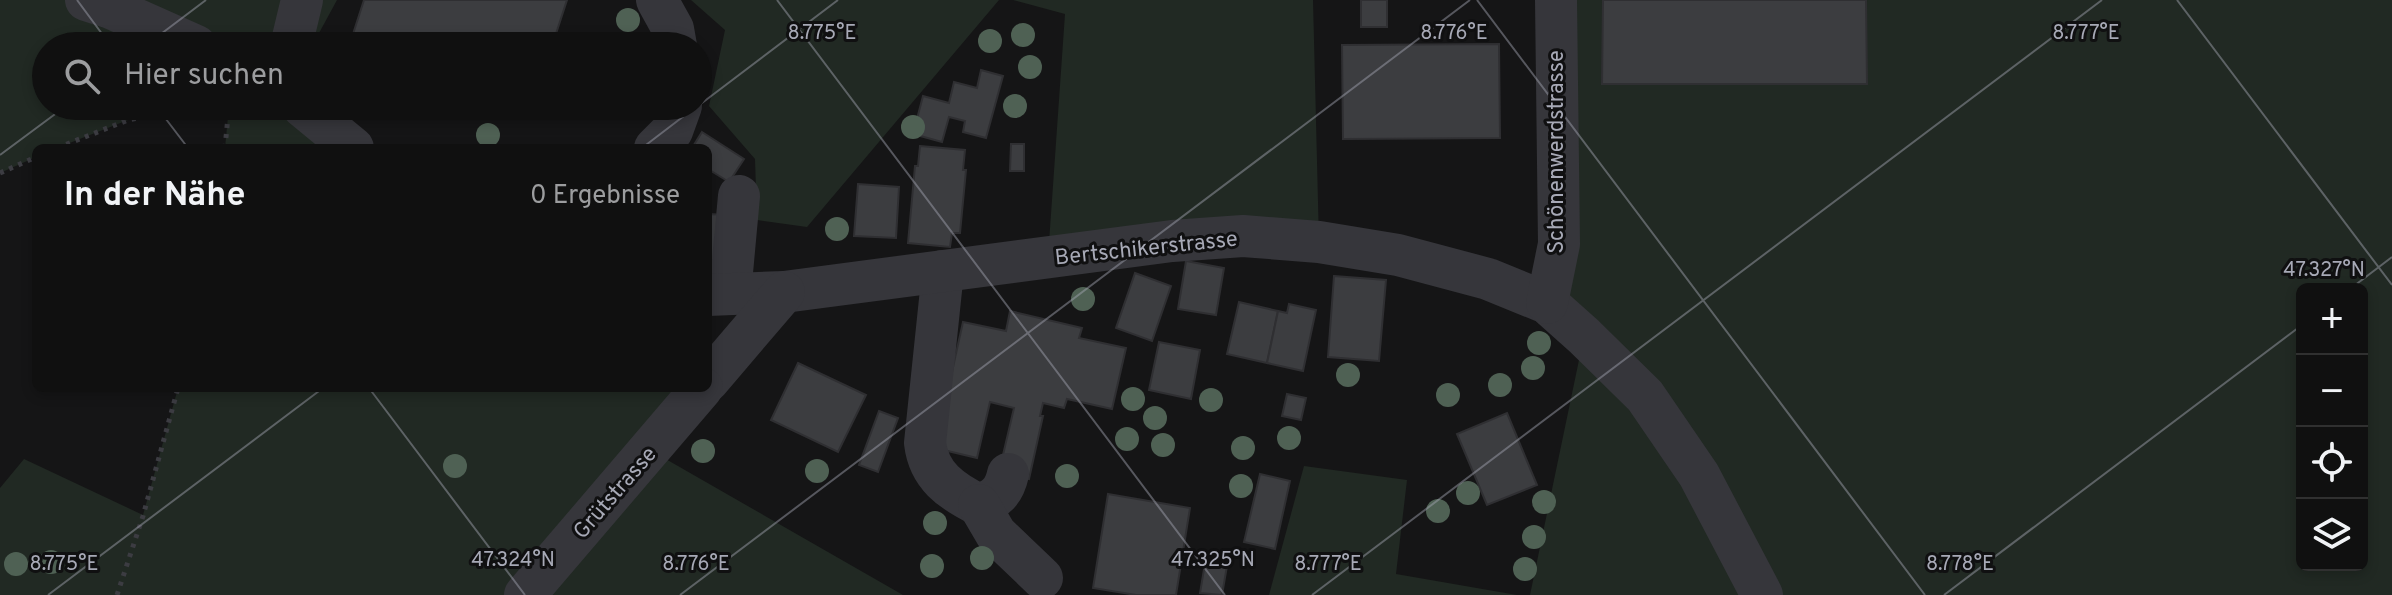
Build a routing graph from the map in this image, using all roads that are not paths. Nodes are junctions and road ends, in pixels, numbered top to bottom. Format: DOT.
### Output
graph roads {
  1 [pos="86,0"];
  2 [pos="302,0"];
  3 [pos="657,0"];
  4 [pos="1556,0"];
  5 [pos="165,32"];
  6 [pos="294,32"];
  7 [pos="674,32"];
  8 [pos="326,120"];
  9 [pos="652,120"];
  10 [pos="676,120"];
  11 [pos="349,144"];
  12 [pos="654,144"];
  13 [pos="658,144"];
  14 [pos="739,196"];
  15 [pos="943,271"];
  16 [pos="784,292"];
  17 [pos="719,294"];
  18 [pos="1547,303"];
  19 [pos="712,376"];
  20 [pos="699,392"];
  21 [pos="1008,474"];
  22 [pos="979,505"];
  23 [pos="1042,578"];
  24 [pos="525,595"];
  25 [pos="1762,595"];
  1 -- 5 [label="street"];
  2 -- 6 [label="street"];
  3 -- 7 [label="street"];
  4 -- 18 [label="street, Schönenwerdstrasse"];
  8 -- 11 [label="street"];
  9 -- 12 [label="street"];
  10 -- 13 [label="street"];
  14 -- 17 [label="street"];
  15 -- 16 [label="street, Bertschikerstrasse"];
  15 -- 18 [label="street, Bertschikerstrasse"];
  15 -- 22 [label="street"];
  16 -- 17 [label="street, Bertschikerstrasse"];
  16 -- 19 [label="street"];
  18 -- 25 [label="street, Bertschikerstrasse"];
  20 -- 24 [label="street, Grütstrasse"];
  21 -- 22 [label="street"];
  22 -- 23 [label="street"];
}
